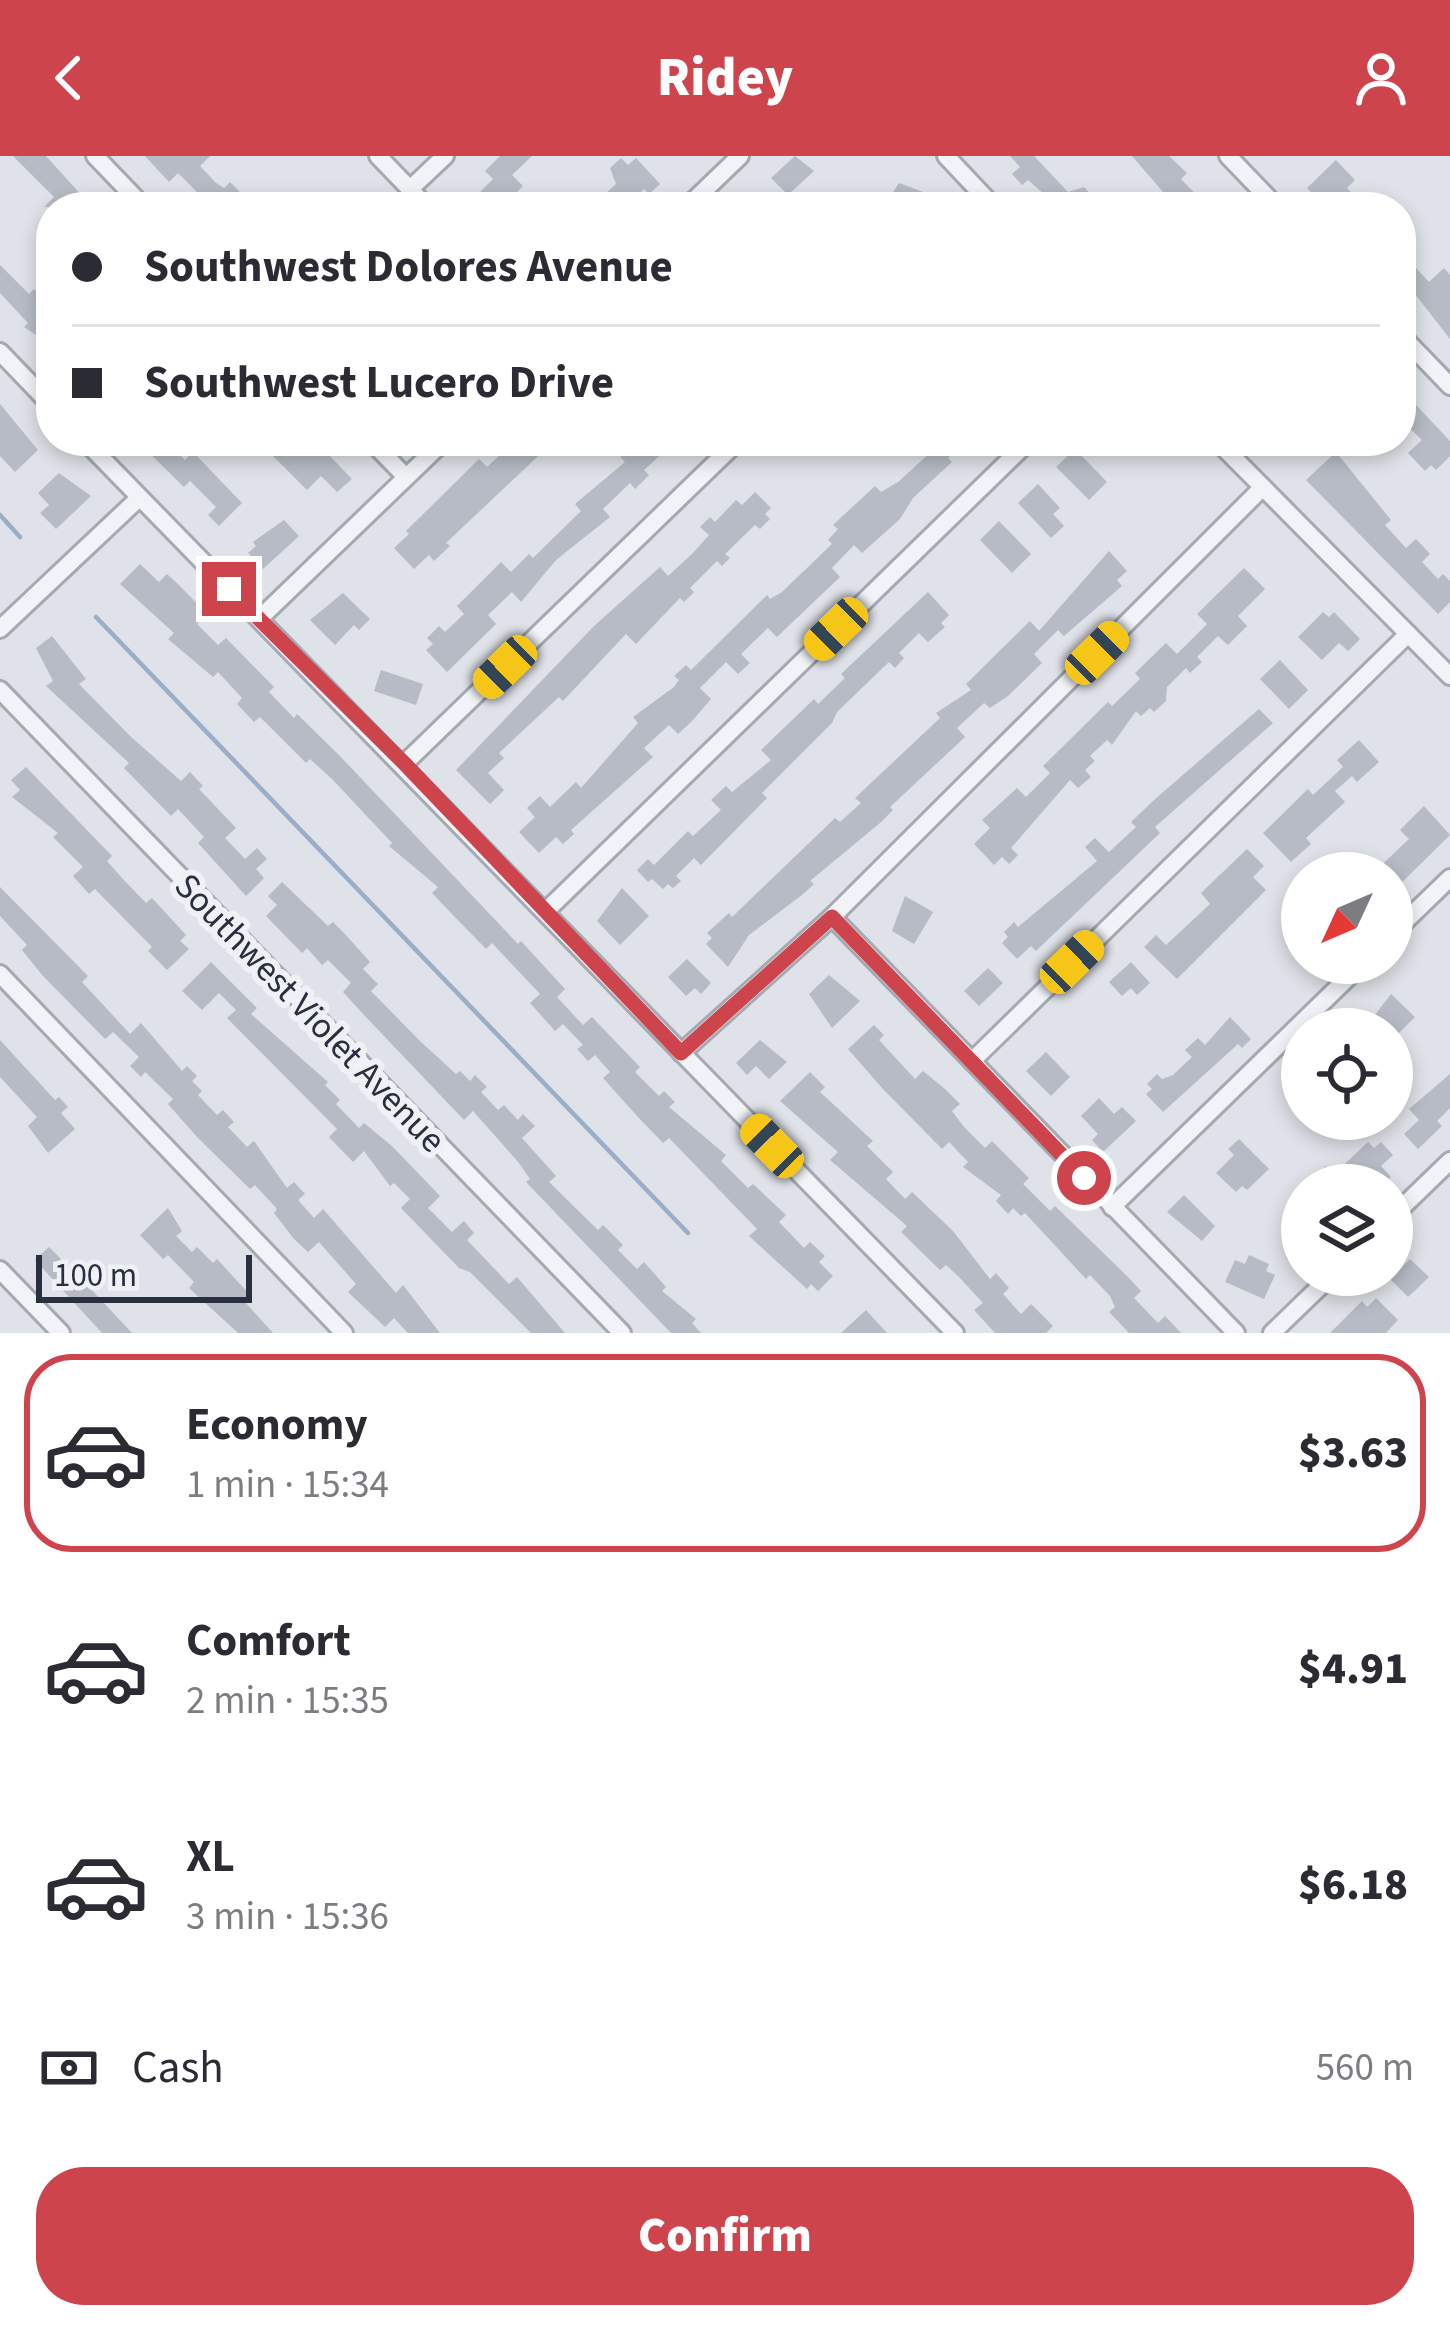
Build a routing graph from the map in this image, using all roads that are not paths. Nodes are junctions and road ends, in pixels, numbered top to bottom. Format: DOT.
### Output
graph roads {
  1 [pos="95,156"];
  2 [pos="378,156"];
  3 [pos="445,156"];
  4 [pos="740,156"];
  5 [pos="946,156"];
  6 [pos="1228,156"];
  7 [pos="410,189"];
  8 [pos="130,192"];
  9 [pos="413,192"];
  10 [pos="703,192"];
  11 [pos="976,192"];
  12 [pos="1263,192"];
  13 [pos="1416,351"];
  14 [pos="0,352"];
  15 [pos="1450,386"];
  16 [pos="36,389"];
  17 [pos="99,456"];
  18 [pos="386,456"];
  19 [pos="428,456"];
  20 [pos="723,456"];
  21 [pos="1014,456"];
  22 [pos="1231,456"];
  23 [pos="406,477"];
  24 [pos="1262,488"];
  25 [pos="140,498"];
  26 [pos="259,619"];
  27 [pos="0,629"];
  28 [pos="1408,634"];
  29 [pos="1450,676"];
  30 [pos="0,690"];
  31 [pos="405,764"];
  32 [pos="1450,878"];
  33 [pos="547,910"];
  34 [pos="1413,914"];
  35 [pos="832,917"];
  36 [pos="0,974"];
  37 [pos="1341,984"];
  38 [pos="681,1053"];
  39 [pos="972,1061"];
  40 [pos="1450,1161"];
  41 [pos="1413,1197"];
  42 [pos="1112,1207"];
  43 [pos="0,1270"];
  44 [pos="1310,1296"];
  45 [pos="61,1333"];
  46 [pos="344,1333"];
  47 [pos="622,1333"];
  48 [pos="955,1333"];
  49 [pos="1236,1333"];
  50 [pos="1272,1333"];
  1 -- 8 [label="street"];
  2 -- 7 [label="street"];
  3 -- 7 [label="street"];
  4 -- 10 [label="street"];
  5 -- 11 [label="street"];
  6 -- 12 [label="street"];
  7 -- 9 [label="street"];
  13 -- 15 [label="street"];
  14 -- 16 [label="street"];
  17 -- 25 [label="street"];
  18 -- 23 [label="street"];
  19 -- 23 [label="street"];
  20 -- 31 [label="street"];
  21 -- 33 [label="street"];
  22 -- 24 [label="street"];
  23 -- 26 [label="street"];
  24 -- 28 [label="street"];
  24 -- 35 [label="street"];
  25 -- 26 [label="street"];
  25 -- 27 [label="street"];
  26 -- 31 [label="street"];
  28 -- 29 [label="street"];
  28 -- 39 [label="street"];
  30 -- 47 [label="street, Southwest Violet Avenue"];
  31 -- 33 [label="street"];
  32 -- 34 [label="street"];
  33 -- 38 [label="street"];
  35 -- 38 [label="street"];
  35 -- 39 [label="street"];
  36 -- 46 [label="street"];
  37 -- 42 [label="street"];
  38 -- 48 [label="street"];
  39 -- 42 [label="street"];
  40 -- 41 [label="street"];
  42 -- 49 [label="street"];
  43 -- 45 [label="street"];
  44 -- 50 [label="street"];
}
